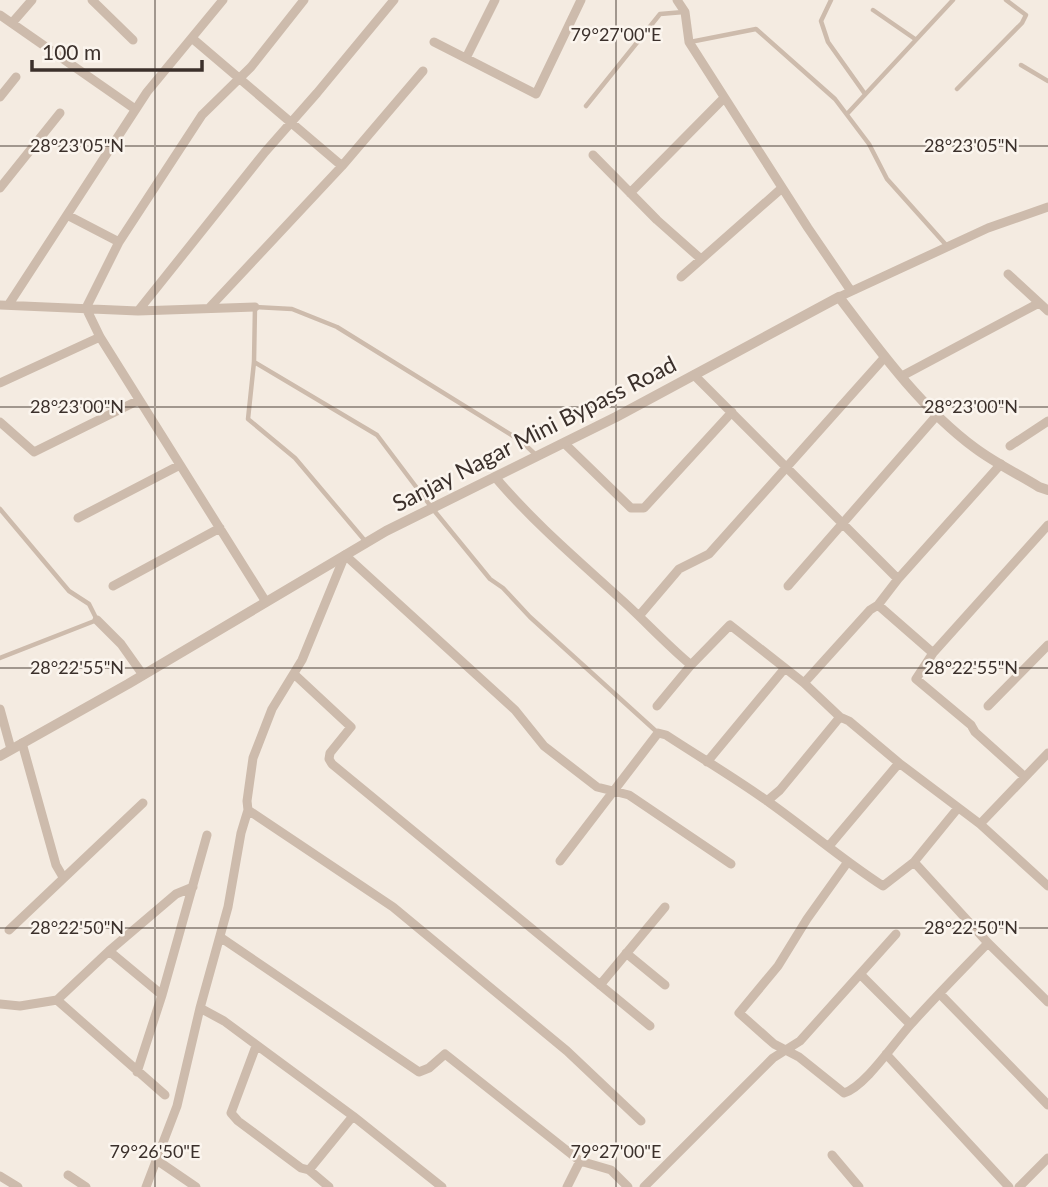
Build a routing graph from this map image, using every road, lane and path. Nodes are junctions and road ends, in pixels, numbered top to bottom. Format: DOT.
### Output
graph roads {
  1 [pos="32,0"];
  2 [pos="92,0"];
  3 [pos="223,0"];
  4 [pos="304,0"];
  5 [pos="394,0"];
  6 [pos="495,0"];
  7 [pos="581,0"];
  8 [pos="677,0"];
  9 [pos="831,0"];
  10 [pos="953,0"];
  11 [pos="1006,0"];
  12 [pos="873,10"];
  13 [pos="685,12"];
  14 [pos="0,15"];
  15 [pos="12,23"];
  16 [pos="193,39"];
  17 [pos="915,39"];
  18 [pos="133,40"];
  19 [pos="434,42"];
  20 [pos="689,42"];
  21 [pos="466,58"];
  22 [pos="1021,65"];
  23 [pos="422,71"];
  24 [pos="16,78"];
  25 [pos="239,79"];
  26 [pos="1048,81"];
  27 [pos="957,89"];
  28 [pos="865,94"];
  29 [pos="0,97"];
  30 [pos="723,99"];
  31 [pos="586,106"];
  32 [pos="135,109"];
  33 [pos="60,113"];
  34 [pos="847,114"];
  35 [pos="291,122"];
  36 [pos="593,155"];
  37 [pos="342,166"];
  38 [pos="0,188"];
  39 [pos="782,188"];
  40 [pos="630,192"];
  41 [pos="1048,207"];
  42 [pos="67,215"];
  43 [pos="119,243"];
  44 [pos="947,247"];
  45 [pos="701,259"];
  46 [pos="1008,274"];
  47 [pos="681,277"];
  48 [pos="852,291"];
  49 [pos="839,297"];
  50 [pos="1039,303"];
  51 [pos="5,305"];
  52 [pos="210,307"];
  53 [pos="255,307"];
  54 [pos="86,308"];
  55 [pos="138,311"];
  56 [pos="1048,311"];
  57 [pos="100,337"];
  58 [pos="885,357"];
  59 [pos="254,362"];
  60 [pos="694,375"];
  61 [pos="902,376"];
  62 [pos="0,383"];
  63 [pos="139,400"];
  64 [pos="732,412"];
  65 [pos="938,414"];
  66 [pos="1048,421"];
  67 [pos="0,422"];
  68 [pos="564,443"];
  69 [pos="1010,446"];
  70 [pos="537,456"];
  71 [pos="1001,464"];
  72 [pos="180,465"];
  73 [pos="788,468"];
  74 [pos="495,477"];
  75 [pos="1048,491"];
  76 [pos="432,508"];
  77 [pos="0,509"];
  78 [pos="78,518"];
  79 [pos="843,522"];
  80 [pos="1048,525"];
  81 [pos="220,528"];
  82 [pos="367,542"];
  83 [pos="345,555"];
  84 [pos="898,579"];
  85 [pos="113,586"];
  86 [pos="788,586"];
  87 [pos="267,602"];
  88 [pos="878,605"];
  89 [pos="639,616"];
  90 [pos="97,620"];
  91 [pos="1048,645"];
  92 [pos="933,653"];
  93 [pos="0,658"];
  94 [pos="691,665"];
  95 [pos="785,668"];
  96 [pos="293,674"];
  97 [pos="143,675"];
  98 [pos="804,683"];
  99 [pos="657,706"];
  100 [pos="988,706"];
  101 [pos="0,709"];
  102 [pos="840,717"];
  103 [pos="658,733"];
  104 [pos="17,746"];
  105 [pos="1048,753"];
  106 [pos="0,756"];
  107 [pos="707,762"];
  108 [pos="899,763"];
  109 [pos="1025,777"];
  110 [pos="614,791"];
  111 [pos="767,801"];
  112 [pos="143,803"];
  113 [pos="958,808"];
  114 [pos="248,810"];
  115 [pos="980,824"];
  116 [pos="207,835"];
  117 [pos="829,846"];
  118 [pos="560,861"];
  119 [pos="914,862"];
  120 [pos="847,863"];
  121 [pos="732,864"];
  122 [pos="63,877"];
  123 [pos="1048,886"];
  124 [pos="193,887"];
  125 [pos="665,907"];
  126 [pos="9,930"];
  127 [pos="896,934"];
  128 [pos="220,937"];
  129 [pos="988,943"];
  130 [pos="109,950"];
  131 [pos="626,953"];
  132 [pos="861,975"];
  133 [pos="600,985"];
  134 [pos="665,985"];
  135 [pos="940,994"];
  136 [pos="162,995"];
  137 [pos="57,1000"];
  138 [pos="1048,1002"];
  139 [pos="0,1004"];
  140 [pos="200,1008"];
  141 [pos="910,1024"];
  142 [pos="650,1026"];
  143 [pos="256,1046"];
  144 [pos="786,1049"];
  145 [pos="886,1054"];
  146 [pos="138,1072"];
  147 [pos="165,1096"];
  148 [pos="1048,1105"];
  149 [pos="353,1116"];
  150 [pos="641,1121"];
  151 [pos="832,1155"];
  152 [pos="1048,1158"];
  153 [pos="158,1161"];
  154 [pos="580,1161"];
  155 [pos="309,1170"];
  156 [pos="68,1175"];
  157 [pos="0,1176"];
  158 [pos="18,1187"];
  159 [pos="86,1187"];
  160 [pos="146,1187"];
  161 [pos="196,1187"];
  162 [pos="329,1187"];
  163 [pos="442,1187"];
  164 [pos="567,1187"];
  165 [pos="628,1187"];
  166 [pos="644,1187"];
  167 [pos="859,1187"];
  168 [pos="1009,1187"];
  169 [pos="1019,1187"];
  1 -- 15 [label="street"];
  2 -- 18 [label="street"];
  3 -- 16 [label="street"];
  4 -- 25 [label="street"];
  5 -- 35 [label="street"];
  6 -- 21 [label="street"];
  7 -- 21 [label="street"];
  8 -- 13 [label="street"];
  9 -- 28 [label="lane"];
  10 -- 17 [label="lane"];
  11 -- 27 [label="lane"];
  12 -- 17 [label="lane"];
  13 -- 20 [label="street"];
  13 -- 31 [label="lane"];
  14 -- 15 [label="street"];
  15 -- 32 [label="street"];
  16 -- 25 [label="street"];
  16 -- 32 [label="street"];
  17 -- 28 [label="lane"];
  19 -- 21 [label="street"];
  20 -- 30 [label="street"];
  20 -- 34 [label="lane"];
  22 -- 26 [label="lane"];
  23 -- 37 [label="street"];
  24 -- 29 [label="street"];
  25 -- 35 [label="street"];
  25 -- 43 [label="street"];
  28 -- 34 [label="lane"];
  30 -- 39 [label="street"];
  30 -- 40 [label="street"];
  32 -- 42 [label="street"];
  33 -- 38 [label="street"];
  34 -- 44 [label="lane"];
  35 -- 37 [label="street"];
  35 -- 55 [label="street"];
  36 -- 40 [label="street"];
  37 -- 52 [label="street"];
  39 -- 45 [label="street"];
  39 -- 48 [label="street"];
  40 -- 45 [label="street"];
  41 -- 44 [label="street"];
  42 -- 43 [label="street"];
  42 -- 51 [label="street"];
  43 -- 54 [label="street"];
  44 -- 48 [label="street"];
  45 -- 47 [label="street"];
  46 -- 50 [label="street"];
  48 -- 49 [label="street"];
  49 -- 58 [label="street"];
  49 -- 60 [label="street, Sanjay Nagar Mini Bypass Road"];
  50 -- 56 [label="street"];
  50 -- 61 [label="street"];
  51 -- 54 [label="street"];
  52 -- 53 [label="street"];
  52 -- 55 [label="street"];
  53 -- 59 [label="lane"];
  53 -- 70 [label="lane"];
  54 -- 55 [label="street"];
  54 -- 57 [label="street"];
  57 -- 62 [label="street"];
  57 -- 63 [label="street"];
  58 -- 61 [label="street"];
  58 -- 73 [label="street"];
  59 -- 76 [label="lane"];
  59 -- 82 [label="lane"];
  60 -- 64 [label="street"];
  60 -- 68 [label="street, Sanjay Nagar Mini Bypass Road"];
  61 -- 65 [label="street"];
  63 -- 67 [label="street"];
  63 -- 72 [label="street"];
  64 -- 68 [label="street"];
  64 -- 73 [label="street"];
  65 -- 71 [label="street"];
  65 -- 79 [label="street"];
  66 -- 69 [label="street"];
  68 -- 70 [label="street, Sanjay Nagar Mini Bypass Road"];
  70 -- 74 [label="street, Sanjay Nagar Mini Bypass Road"];
  71 -- 75 [label="street"];
  71 -- 84 [label="street"];
  72 -- 78 [label="street"];
  72 -- 81 [label="street"];
  73 -- 79 [label="street"];
  73 -- 89 [label="street"];
  74 -- 76 [label="street, Sanjay Nagar Mini Bypass Road"];
  74 -- 89 [label="street"];
  76 -- 82 [label="street, Sanjay Nagar Mini Bypass Road"];
  76 -- 103 [label="lane"];
  77 -- 90 [label="lane"];
  79 -- 84 [label="street"];
  79 -- 86 [label="street"];
  80 -- 92 [label="street"];
  81 -- 85 [label="street"];
  81 -- 87 [label="street"];
  82 -- 83 [label="street, Sanjay Nagar Mini Bypass Road"];
  83 -- 87 [label="street, Sanjay Nagar Mini Bypass Road"];
  83 -- 96 [label="street"];
  83 -- 110 [label="street"];
  84 -- 88 [label="street"];
  87 -- 97 [label="street, Sanjay Nagar Mini Bypass Road"];
  88 -- 92 [label="street"];
  88 -- 98 [label="street"];
  89 -- 94 [label="street"];
  90 -- 93 [label="lane"];
  90 -- 97 [label="street"];
  91 -- 100 [label="street"];
  92 -- 109 [label="street"];
  94 -- 95 [label="street"];
  94 -- 99 [label="street"];
  95 -- 98 [label="street"];
  95 -- 107 [label="street"];
  96 -- 114 [label="street"];
  96 -- 133 [label="street"];
  97 -- 104 [label="street, Sanjay Nagar Mini Bypass Road"];
  98 -- 102 [label="street"];
  101 -- 104 [label="street"];
  102 -- 108 [label="street"];
  102 -- 111 [label="street"];
  103 -- 107 [label="street"];
  103 -- 110 [label="street"];
  104 -- 106 [label="street, Sanjay Nagar Mini Bypass Road"];
  104 -- 122 [label="street"];
  105 -- 109 [label="street"];
  107 -- 111 [label="street"];
  108 -- 113 [label="street"];
  108 -- 117 [label="street"];
  109 -- 115 [label="street"];
  110 -- 118 [label="street"];
  110 -- 121 [label="street"];
  111 -- 117 [label="street"];
  112 -- 122 [label="street"];
  113 -- 115 [label="street"];
  113 -- 119 [label="street"];
  114 -- 128 [label="street"];
  114 -- 150 [label="street"];
  115 -- 123 [label="street"];
  116 -- 124 [label="street"];
  117 -- 120 [label="street"];
  119 -- 120 [label="street"];
  119 -- 129 [label="street"];
  120 -- 144 [label="street"];
  122 -- 126 [label="street"];
  124 -- 130 [label="street"];
  124 -- 136 [label="street"];
  125 -- 131 [label="street"];
  127 -- 132 [label="street"];
  128 -- 140 [label="street"];
  128 -- 154 [label="street"];
  129 -- 135 [label="street"];
  129 -- 138 [label="street"];
  130 -- 136 [label="street"];
  130 -- 137 [label="street"];
  131 -- 133 [label="street"];
  131 -- 134 [label="street"];
  132 -- 141 [label="street"];
  132 -- 144 [label="street"];
  133 -- 142 [label="street"];
  135 -- 141 [label="street"];
  135 -- 148 [label="street"];
  136 -- 146 [label="street"];
  137 -- 139 [label="street"];
  137 -- 146 [label="street"];
  140 -- 143 [label="street"];
  140 -- 153 [label="street"];
  141 -- 145 [label="street"];
  143 -- 149 [label="street"];
  143 -- 155 [label="street"];
  144 -- 145 [label="street"];
  144 -- 166 [label="street"];
  145 -- 168 [label="street"];
  146 -- 147 [label="street"];
  149 -- 155 [label="street"];
  149 -- 163 [label="street"];
  151 -- 167 [label="street"];
  152 -- 169 [label="street"];
  153 -- 160 [label="street"];
  153 -- 161 [label="street"];
  154 -- 164 [label="street"];
  154 -- 165 [label="street"];
  155 -- 162 [label="street"];
  156 -- 159 [label="street"];
  157 -- 158 [label="street"];
}
